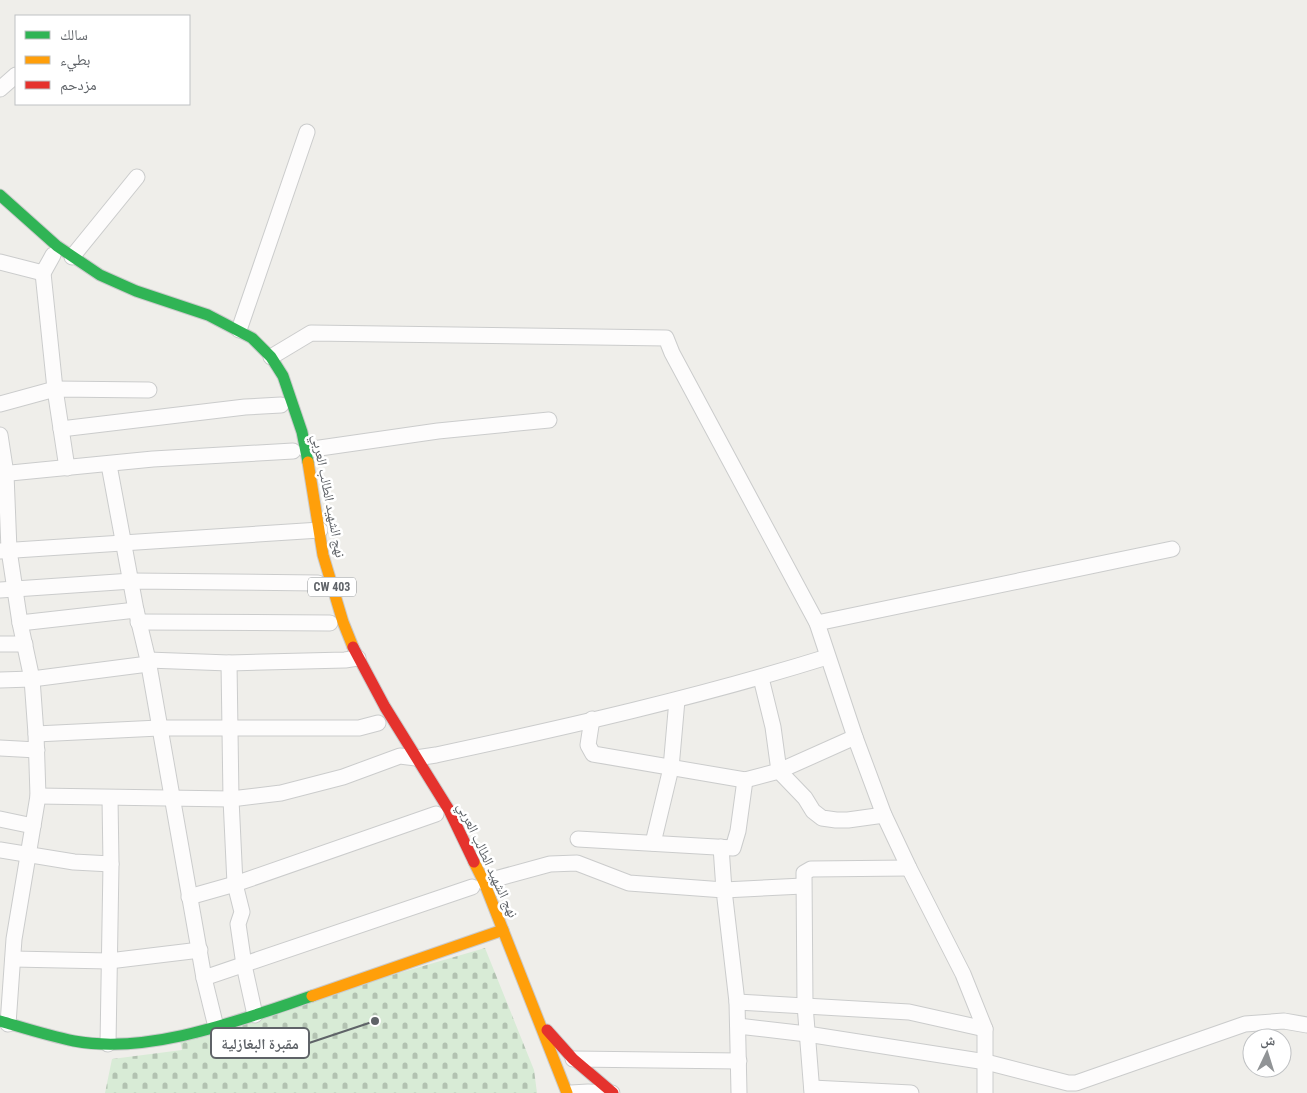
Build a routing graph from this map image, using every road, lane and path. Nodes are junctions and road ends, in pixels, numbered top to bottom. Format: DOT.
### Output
graph roads {
  1 [pos="15,76"];
  2 [pos="0,89"];
  3 [pos="307,132"];
  4 [pos="137,177"];
  5 [pos="0,195"];
  6 [pos="0,209"];
  7 [pos="29,229"];
  8 [pos="53,255"];
  9 [pos="72,257"];
  10 [pos="0,262"];
  11 [pos="43,272"];
  12 [pos="107,291"];
  13 [pos="177,304"];
  14 [pos="172,315"];
  15 [pos="234,337"];
  16 [pos="272,356"];
  17 [pos="55,389"];
  18 [pos="149,390"];
  19 [pos="0,404"];
  20 [pos="280,404"];
  21 [pos="549,420"];
  22 [pos="61,429"];
  23 [pos="0,435"];
  24 [pos="296,451"];
  25 [pos="109,465"];
  26 [pos="67,468"];
  27 [pos="3,474"];
  28 [pos="311,528"];
  29 [pos="123,543"];
  30 [pos="1172,548"];
  31 [pos="4,551"];
  32 [pos="317,579"];
  33 [pos="132,581"];
  34 [pos="8,590"];
  35 [pos="137,616"];
  36 [pos="330,621"];
  37 [pos="20,623"];
  38 [pos="817,623"];
  39 [pos="0,644"];
  40 [pos="25,644"];
  41 [pos="339,645"];
  42 [pos="827,656"];
  43 [pos="148,662"];
  44 [pos="351,662"];
  45 [pos="229,663"];
  46 [pos="761,678"];
  47 [pos="32,679"];
  48 [pos="0,680"];
  49 [pos="677,700"];
  50 [pos="371,709"];
  51 [pos="592,719"];
  52 [pos="230,727"];
  53 [pos="381,727"];
  54 [pos="159,728"];
  55 [pos="36,734"];
  56 [pos="855,737"];
  57 [pos="0,748"];
  58 [pos="37,750"];
  59 [pos="413,764"];
  60 [pos="671,768"];
  61 [pos="780,771"];
  62 [pos="745,780"];
  63 [pos="38,796"];
  64 [pos="110,798"];
  65 [pos="172,798"];
  66 [pos="231,799"];
  67 [pos="435,814"];
  68 [pos="884,814"];
  69 [pos="0,819"];
  70 [pos="33,826"];
  71 [pos="578,839"];
  72 [pos="653,843"];
  73 [pos="721,847"];
  74 [pos="0,850"];
  75 [pos="28,854"];
  76 [pos="111,864"];
  77 [pos="909,868"];
  78 [pos="235,884"];
  79 [pos="474,886"];
  80 [pos="803,886"];
  81 [pos="724,890"];
  82 [pos="189,897"];
  83 [pos="503,930"];
  84 [pos="200,950"];
  85 [pos="13,959"];
  86 [pos="109,961"];
  87 [pos="244,965"];
  88 [pos="204,978"];
  89 [pos="736,1002"];
  90 [pos="805,1006"];
  91 [pos="255,1015"];
  92 [pos="538,1020"];
  93 [pos="4,1022"];
  94 [pos="1307,1025"];
  95 [pos="738,1026"];
  96 [pos="216,1027"];
  97 [pos="985,1029"];
  98 [pos="807,1034"];
  99 [pos="108,1044"];
  100 [pos="573,1059"];
  101 [pos="739,1061"];
  102 [pos="986,1062"];
  103 [pos="1075,1088"];
  104 [pos="812,1090"];
  105 [pos="567,1093"];
  106 [pos="572,1093"];
  107 [pos="613,1093"];
  108 [pos="739,1093"];
  109 [pos="911,1093"];
  110 [pos="985,1093"];
  1 -- 2 [label="street"];
  3 -- 15 [label="street"];
  4 -- 9 [label="street"];
  5 -- 7 [label="main road, نهج الشهيد الطالب العربي / CW 403"];
  6 -- 7 [label="main road, نهج الشهيد الطالب العربي / CW 403"];
  7 -- 8 [label="main road, نهج الشهيد الطالب العربي / CW 403"];
  7 -- 9 [label="main road, نهج الشهيد الطالب العربي / CW 403"];
  8 -- 11 [label="street"];
  8 -- 12 [label="main road, نهج الشهيد الطالب العربي / CW 403"];
  9 -- 13 [label="main road, نهج الشهيد الطالب العربي / CW 403"];
  10 -- 11 [label="street"];
  11 -- 17 [label="street"];
  13 -- 14 [label="main road"];
  13 -- 15 [label="main road, نهج الشهيد الطالب العربي / CW 403"];
  15 -- 16 [label="main road, نهج الشهيد الطالب العربي / CW 403"];
  16 -- 24 [label="main road, نهج الشهيد الطالب العربي / CW 403"];
  16 -- 38 [label="street"];
  17 -- 18 [label="street"];
  17 -- 19 [label="street"];
  17 -- 22 [label="street"];
  20 -- 22 [label="street"];
  21 -- 24 [label="street"];
  22 -- 26 [label="street"];
  23 -- 27 [label="street"];
  24 -- 25 [label="street"];
  24 -- 28 [label="main road, نهج الشهيد الطالب العربي / CW 403"];
  25 -- 26 [label="street"];
  25 -- 29 [label="street"];
  26 -- 27 [label="street"];
  27 -- 31 [label="street"];
  28 -- 29 [label="street"];
  28 -- 32 [label="main road, نهج الشهيد الطالب العربي / CW 403"];
  28 -- 44 [label="main road, نهج الشهيد الطالب العربي / CW 403"];
  29 -- 31 [label="street"];
  29 -- 33 [label="street"];
  30 -- 38 [label="street"];
  31 -- 34 [label="street"];
  32 -- 33 [label="street"];
  33 -- 34 [label="street"];
  33 -- 35 [label="street"];
  34 -- 37 [label="street"];
  35 -- 36 [label="street"];
  35 -- 37 [label="street"];
  35 -- 43 [label="street"];
  37 -- 40 [label="street"];
  38 -- 42 [label="street"];
  39 -- 40 [label="street"];
  40 -- 47 [label="street"];
  41 -- 44 [label="main road, نهج الشهيد الطالب العربي / CW 403"];
  42 -- 46 [label="street"];
  42 -- 56 [label="street"];
  43 -- 45 [label="street"];
  43 -- 47 [label="street"];
  43 -- 54 [label="street"];
  44 -- 45 [label="street"];
  44 -- 59 [label="main road, نهج الشهيد الطالب العربي / CW 403"];
  45 -- 52 [label="street"];
  46 -- 49 [label="street"];
  46 -- 61 [label="street"];
  47 -- 48 [label="street"];
  47 -- 55 [label="street"];
  49 -- 51 [label="street"];
  49 -- 60 [label="street"];
  50 -- 53 [label="main road"];
  51 -- 59 [label="street"];
  51 -- 60 [label="street"];
  52 -- 53 [label="street"];
  52 -- 54 [label="street"];
  52 -- 66 [label="street"];
  54 -- 55 [label="street"];
  54 -- 65 [label="street"];
  55 -- 58 [label="street"];
  56 -- 61 [label="street"];
  56 -- 68 [label="street"];
  57 -- 58 [label="street"];
  58 -- 63 [label="street"];
  59 -- 66 [label="street"];
  59 -- 79 [label="main road, نهج الشهيد الطالب العربي / CW 403"];
  60 -- 62 [label="street"];
  60 -- 72 [label="street"];
  61 -- 62 [label="street"];
  61 -- 68 [label="street"];
  62 -- 73 [label="street"];
  63 -- 64 [label="street"];
  63 -- 70 [label="street"];
  64 -- 65 [label="street"];
  64 -- 76 [label="street"];
  65 -- 66 [label="street"];
  65 -- 82 [label="street"];
  66 -- 78 [label="street"];
  67 -- 78 [label="street"];
  68 -- 77 [label="street"];
  69 -- 70 [label="street"];
  70 -- 75 [label="street"];
  71 -- 72 [label="street"];
  72 -- 73 [label="street"];
  73 -- 81 [label="street"];
  74 -- 75 [label="street"];
  75 -- 76 [label="street"];
  75 -- 85 [label="street"];
  76 -- 86 [label="street"];
  77 -- 80 [label="street"];
  77 -- 97 [label="street"];
  78 -- 82 [label="street"];
  78 -- 87 [label="street"];
  79 -- 81 [label="street"];
  79 -- 83 [label="main road, نهج الشهيد الطالب العربي / CW 403"];
  79 -- 87 [label="street"];
  80 -- 81 [label="street"];
  80 -- 90 [label="street"];
  81 -- 89 [label="street"];
  82 -- 84 [label="street"];
  83 -- 91 [label="main road"];
  83 -- 92 [label="main road, نهج الشهيد الطالب العربي / CW 403"];
  84 -- 86 [label="street"];
  84 -- 88 [label="street"];
  85 -- 86 [label="street"];
  85 -- 93 [label="street"];
  86 -- 99 [label="street"];
  87 -- 88 [label="street"];
  87 -- 91 [label="street"];
  88 -- 96 [label="street"];
  89 -- 90 [label="street"];
  89 -- 95 [label="street"];
  90 -- 97 [label="street"];
  90 -- 98 [label="street"];
  91 -- 96 [label="main road"];
  92 -- 100 [label="main road"];
  92 -- 105 [label="main road, نهج الشهيد الطالب العربي / CW 403"];
  93 -- 99 [label="main road"];
  94 -- 103 [label="street"];
  95 -- 98 [label="street"];
  95 -- 101 [label="street"];
  96 -- 99 [label="main road"];
  97 -- 102 [label="street"];
  98 -- 102 [label="street"];
  98 -- 104 [label="street"];
  100 -- 101 [label="street"];
  100 -- 107 [label="main road"];
  101 -- 108 [label="street"];
  102 -- 103 [label="street"];
  102 -- 110 [label="street"];
  104 -- 109 [label="street"];
  106 -- 107 [label="street"];
}
